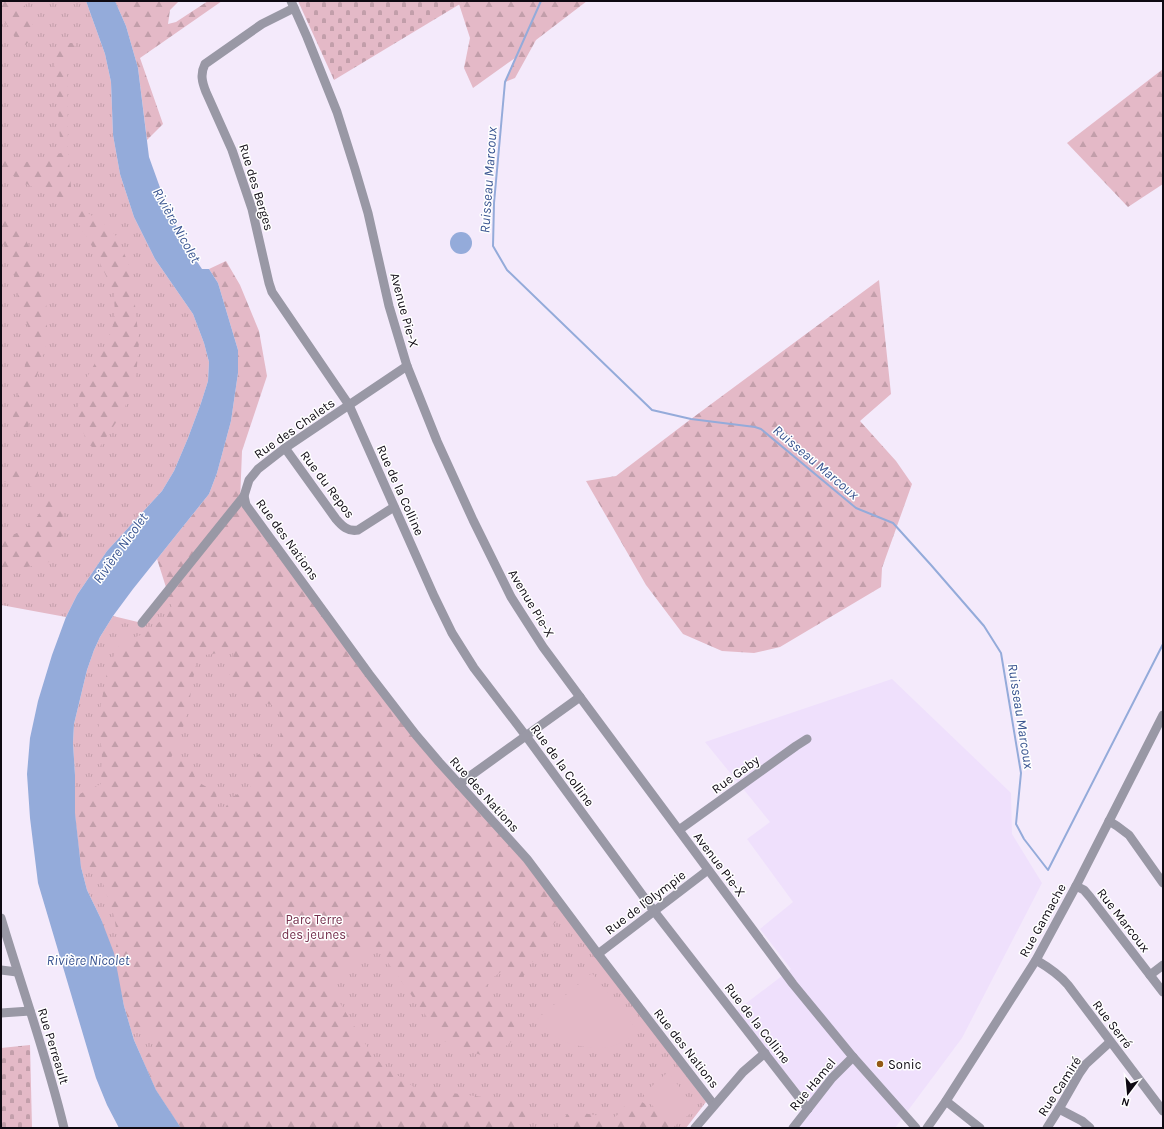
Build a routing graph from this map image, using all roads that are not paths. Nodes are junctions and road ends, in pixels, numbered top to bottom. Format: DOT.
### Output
graph roads {
  1 [pos="293,5"];
  2 [pos="407,366"];
  3 [pos="349,405"];
  4 [pos="285,448"];
  5 [pos="244,496"];
  6 [pos="394,507"];
  7 [pos="142,623"];
  8 [pos="580,697"];
  9 [pos="1163,715"];
  10 [pos="526,736"];
  11 [pos="807,739"];
  12 [pos="459,784"];
  13 [pos="1109,821"];
  14 [pos="679,830"];
  15 [pos="708,870"];
  16 [pos="1163,883"];
  17 [pos="1076,886"];
  18 [pos="654,911"];
  19 [pos="1,918"];
  20 [pos="598,954"];
  21 [pos="1036,960"];
  22 [pos="1163,965"];
  23 [pos="1,970"];
  24 [pos="17,972"];
  25 [pos="1150,975"];
  26 [pos="1163,992"];
  27 [pos="30,1011"];
  28 [pos="1,1013"];
  29 [pos="1110,1042"];
  30 [pos="764,1053"];
  31 [pos="853,1056"];
  32 [pos="946,1101"];
  33 [pos="714,1105"];
  34 [pos="808,1109"];
  35 [pos="1059,1109"];
  36 [pos="1163,1111"];
  37 [pos="64,1128"];
  38 [pos="695,1128"];
  39 [pos="793,1128"];
  40 [pos="916,1128"];
  41 [pos="928,1128"];
  42 [pos="980,1128"];
  43 [pos="1047,1128"];
  44 [pos="1090,1128"];
  1 -- 2 [label="street, Avenue Pie-X"];
  1 -- 3 [label="street, Rue des Berges"];
  2 -- 3 [label="street, Rue des Chalets"];
  2 -- 8 [label="street, Avenue Pie-X"];
  3 -- 4 [label="street, Rue des Chalets"];
  3 -- 6 [label="street, Rue de la Colline"];
  4 -- 5 [label="street, Rue des Chalets"];
  4 -- 6 [label="street, Rue du Repos"];
  5 -- 7 [label="street, Rue des Chalets"];
  5 -- 12 [label="street, Rue des Nations"];
  6 -- 10 [label="street, Rue de la Colline"];
  8 -- 10 [label="street"];
  8 -- 14 [label="street, Avenue Pie-X"];
  9 -- 13 [label="street, Rue Gamache"];
  10 -- 12 [label="street"];
  10 -- 18 [label="street, Rue de la Colline"];
  11 -- 14 [label="street, Rue Gaby"];
  12 -- 20 [label="street, Rue des Nations"];
  13 -- 16 [label="street"];
  13 -- 17 [label="street, Rue Gamache"];
  14 -- 15 [label="street, Avenue Pie-X"];
  15 -- 18 [label="street, Rue de l'Olympie"];
  15 -- 31 [label="street, Avenue Pie-X"];
  17 -- 21 [label="street, Rue Gamache"];
  17 -- 25 [label="street, Rue Marcoux"];
  18 -- 20 [label="street, Rue de l'Olympie"];
  18 -- 30 [label="street, Rue de la Colline"];
  19 -- 24 [label="street, Rue Perreault"];
  20 -- 33 [label="street, Rue des Nations"];
  21 -- 29 [label="street, Rue Serré"];
  21 -- 32 [label="street, Rue Gamache"];
  22 -- 25 [label="street"];
  23 -- 24 [label="street"];
  24 -- 27 [label="street, Rue Perreault"];
  25 -- 26 [label="street, Rue Marcoux"];
  27 -- 28 [label="street"];
  27 -- 37 [label="street, Rue Perreault"];
  29 -- 35 [label="street, Rue Camiré"];
  29 -- 36 [label="street, Rue Serré"];
  30 -- 33 [label="street"];
  30 -- 34 [label="street, Rue de la Colline"];
  31 -- 34 [label="street, Rue Hamel"];
  31 -- 40 [label="street, Avenue Pie-X"];
  32 -- 41 [label="street, Rue Gamache"];
  32 -- 42 [label="street"];
  33 -- 38 [label="street"];
  34 -- 39 [label="street, Rue Hamel"];
  35 -- 43 [label="street, Rue Camiré"];
  35 -- 44 [label="street"];
}
